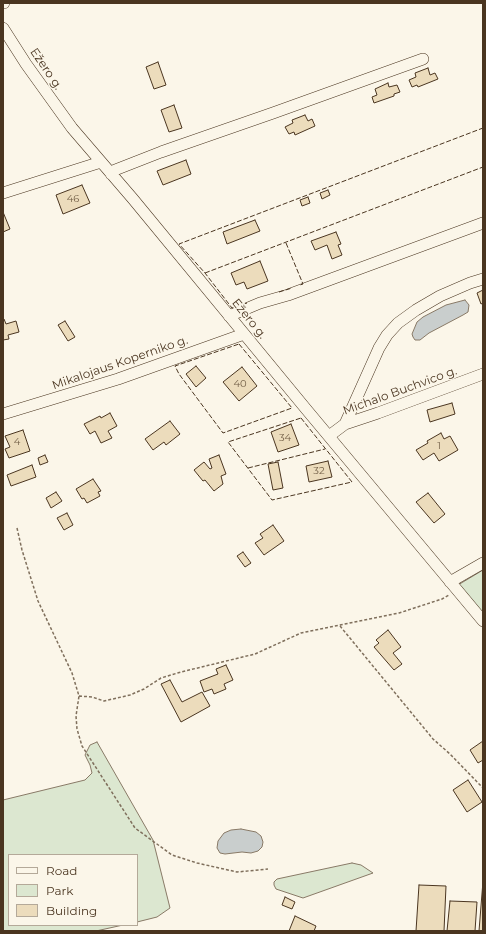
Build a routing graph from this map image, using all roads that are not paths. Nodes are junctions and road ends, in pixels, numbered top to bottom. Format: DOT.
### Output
graph roads {
  1 [pos="3,28"];
  2 [pos="423,59"];
  3 [pos="101,162"];
  4 [pos="111,174"];
  5 [pos="3,193"];
  6 [pos="483,223"];
  7 [pos="483,279"];
  8 [pos="229,316"];
  9 [pos="244,334"];
  10 [pos="483,374"];
  11 [pos="3,414"];
  12 [pos="345,424"];
  13 [pos="329,436"];
  14 [pos="483,563"];
  15 [pos="454,586"];
  16 [pos="483,621"];
  1 -- 3 [label="street, Ežero g."];
  2 -- 4 [label="street"];
  3 -- 4 [label="street, Ežero g."];
  3 -- 5 [label="street"];
  4 -- 8 [label="street, Ežero g."];
  6 -- 8 [label="street"];
  7 -- 12 [label="street"];
  8 -- 9 [label="street, Ežero g."];
  9 -- 11 [label="street, Mikalojaus Koperniko g."];
  9 -- 13 [label="street, Ežero g."];
  10 -- 12 [label="street, Michalo Buchvico g."];
  12 -- 13 [label="street, Michalo Buchvico g."];
  13 -- 15 [label="street, Ežero g."];
  14 -- 15 [label="street"];
  15 -- 16 [label="street, Ežero g."];
}
